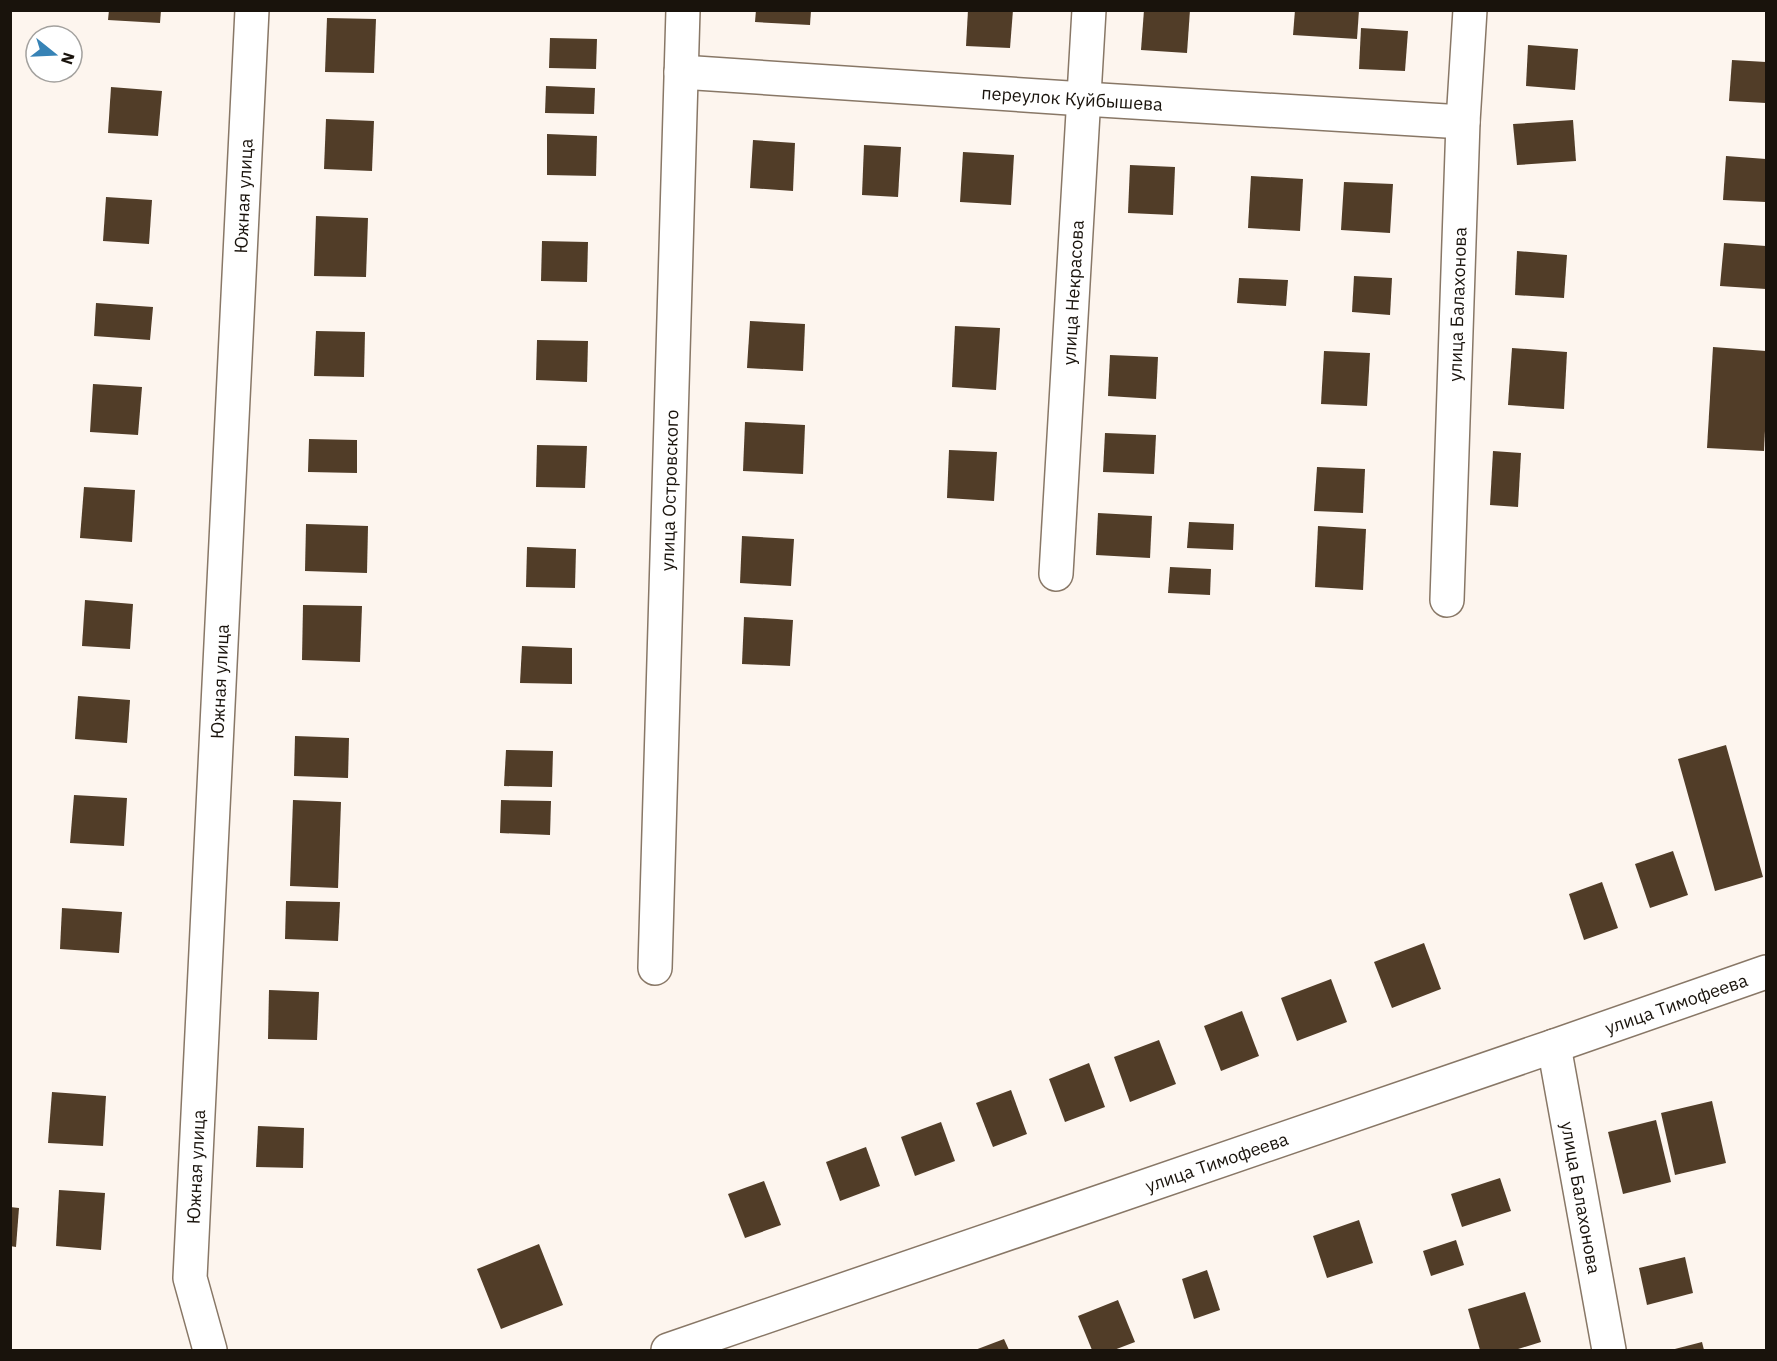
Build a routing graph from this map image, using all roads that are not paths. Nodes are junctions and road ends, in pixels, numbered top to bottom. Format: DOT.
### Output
graph roads {
  1 [pos="252,10"];
  2 [pos="683,10"];
  3 [pos="1089,10"];
  4 [pos="1470,10"];
  5 [pos="681,72"];
  6 [pos="1084,99"];
  7 [pos="1463,122"];
  8 [pos="1056,574"];
  9 [pos="1447,600"];
  10 [pos="655,968"];
  11 [pos="1767,972"];
  12 [pos="1554,1046"];
  13 [pos="210,1350"];
  14 [pos="668,1350"];
  15 [pos="1609,1350"];
  1 -- 13 [label="street, Южная улица"];
  2 -- 5 [label="street, улица Островского"];
  3 -- 6 [label="street, улица Некрасова"];
  4 -- 7 [label="street, улица Балахонова"];
  5 -- 6 [label="street, переулок Куйбышева"];
  5 -- 10 [label="street, улица Островского"];
  6 -- 7 [label="street, переулок Куйбышева"];
  6 -- 8 [label="street, улица Некрасова"];
  7 -- 9 [label="street, улица Балахонова"];
  11 -- 12 [label="street, улица Тимофеева"];
  12 -- 14 [label="street, улица Тимофеева"];
  12 -- 15 [label="street, улица Балахонова"];
}
